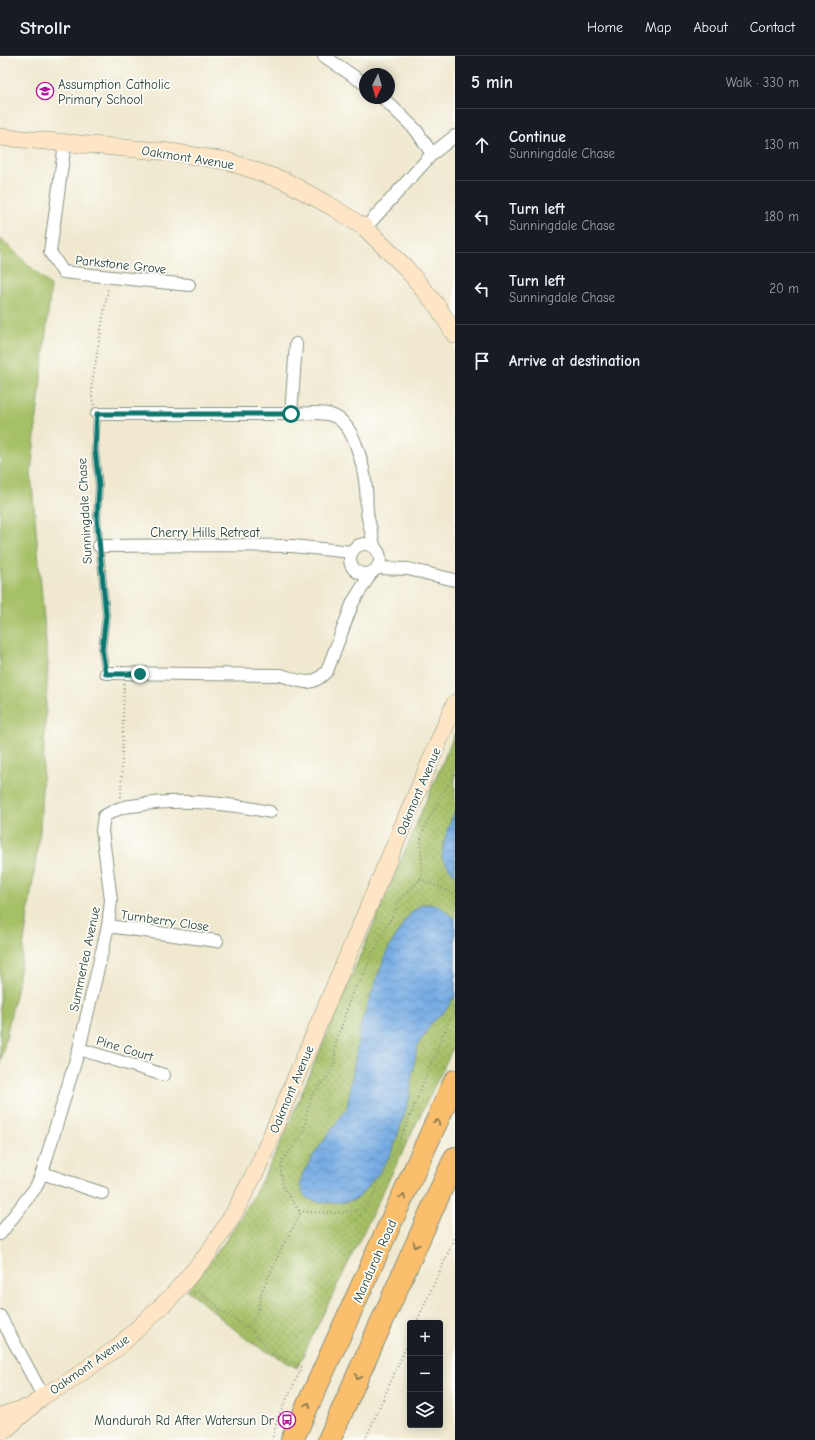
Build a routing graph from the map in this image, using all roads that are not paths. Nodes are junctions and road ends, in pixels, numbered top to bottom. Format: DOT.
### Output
graph roads {
  1 [pos="324,56"];
  2 [pos="359,80"];
  3 [pos="389,104"];
  4 [pos="455,136"];
  5 [pos="0,137"];
  6 [pos="65,143"];
  7 [pos="432,154"];
  8 [pos="365,228"];
  9 [pos="189,285"];
  10 [pos="455,335"];
  11 [pos="296,344"];
  12 [pos="97,414"];
  13 [pos="291,414"];
  14 [pos="99,546"];
  15 [pos="363,548"];
  16 [pos="312,549"];
  17 [pos="376,566"];
  18 [pos="354,568"];
  19 [pos="455,573"];
  20 [pos="455,580"];
  21 [pos="353,602"];
  22 [pos="106,674"];
  23 [pos="455,703"];
  24 [pos="270,812"];
  25 [pos="108,926"];
  26 [pos="217,941"];
  27 [pos="79,1049"];
  28 [pos="164,1074"];
  29 [pos="455,1081"];
  30 [pos="455,1158"];
  31 [pos="42,1173"];
  32 [pos="102,1193"];
  33 [pos="0,1234"];
  34 [pos="0,1316"];
  35 [pos="37,1401"];
  36 [pos="2,1430"];
  37 [pos="292,1440"];
  38 [pos="330,1440"];
  1 -- 2 [label="street"];
  3 -- 7 [label="street"];
  4 -- 7 [label="street"];
  5 -- 6 [label="street, Oakmont Avenue"];
  6 -- 8 [label="street, Oakmont Avenue"];
  6 -- 9 [label="street, Parkstone Grove"];
  7 -- 8 [label="street"];
  8 -- 10 [label="street, Oakmont Avenue"];
  11 -- 13 [label="street"];
  12 -- 13 [label="street"];
  12 -- 14 [label="lane, Sunningdale Chase"];
  13 -- 15 [label="street"];
  14 -- 16 [label="street, Cherry Hills Retreat"];
  14 -- 22 [label="lane, Sunningdale Chase"];
  15 -- 16 [label="street, Cherry Hills Retreat"];
  15 -- 17 [label="street"];
  15 -- 18 [label="street"];
  16 -- 18 [label="street, Cherry Hills Retreat"];
  17 -- 18 [label="street"];
  17 -- 19 [label="street"];
  17 -- 20 [label="street"];
  17 -- 21 [label="street, Sunningdale Chase"];
  18 -- 21 [label="street, Sunningdale Chase"];
  21 -- 22 [label="street, Sunningdale Chase"];
  23 -- 35 [label="street, Oakmont Avenue"];
  24 -- 25 [label="street, Summerlea Avenue"];
  25 -- 26 [label="street, Turnberry Close"];
  25 -- 27 [label="street, Summerlea Avenue"];
  27 -- 28 [label="street, Pine Court"];
  27 -- 31 [label="street, Summerlea Avenue"];
  37 -- 29 [label="highway, Mandurah Road, one-way"];
  30 -- 38 [label="highway, one-way"];
  31 -- 32 [label="street"];
  31 -- 33 [label="street, Summerlea Avenue"];
  34 -- 35 [label="street"];
  35 -- 36 [label="street, Oakmont Avenue"];
}
